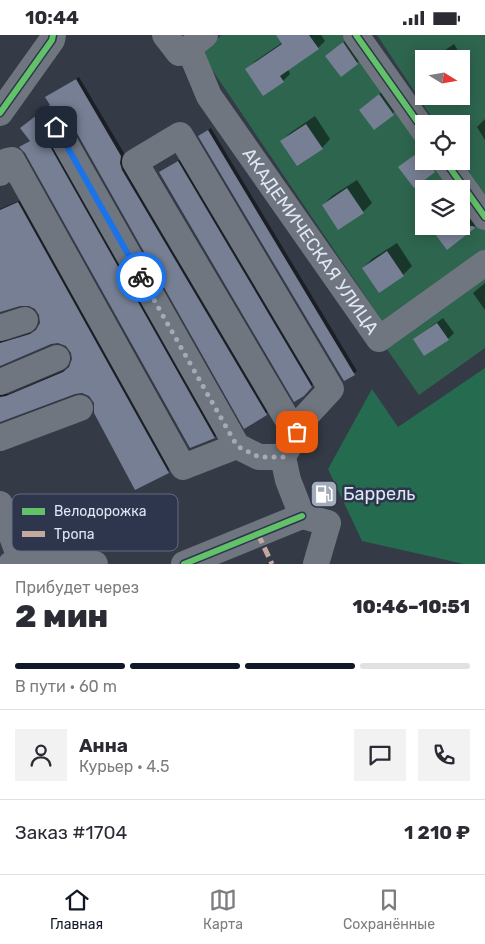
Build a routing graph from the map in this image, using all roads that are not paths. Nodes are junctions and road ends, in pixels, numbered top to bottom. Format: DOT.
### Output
graph roads {
  1 [pos="53,35"];
  2 [pos="165,35"];
  3 [pos="356,35"];
  4 [pos="197,42"];
  5 [pos="0,113"];
  6 [pos="415,118"];
  7 [pos="56,127"];
  8 [pos="451,170"];
  9 [pos="0,173"];
  10 [pos="485,217"];
  11 [pos="485,263"];
  12 [pos="24,320"];
  13 [pos="0,328"];
  14 [pos="57,359"];
  15 [pos="0,382"];
  16 [pos="80,408"];
  17 [pos="297,432"];
  18 [pos="0,438"];
  19 [pos="237,446"];
  20 [pos="283,457"];
  21 [pos="0,504"];
  22 [pos="302,516"];
  23 [pos="12,548"];
  24 [pos="16,562"];
  25 [pos="95,564"];
  26 [pos="184,564"];
  27 [pos="316,564"];
  1 -- 5 [label="street"];
  2 -- 4 [label="street"];
  3 -- 6 [label="street"];
  4 -- 11 [label="street, АКАДЕМИЧЕСКАЯ УЛИЦА"];
  7 -- 19 [label="street"];
  8 -- 10 [label="street"];
  9 -- 19 [label="street"];
  12 -- 13 [label="street"];
  14 -- 15 [label="street"];
  16 -- 18 [label="street"];
  17 -- 17 [label="street"];
  17 -- 20 [label="street"];
  19 -- 20 [label="street"];
  20 -- 22 [label="street"];
  21 -- 23 [label="street"];
  22 -- 26 [label="street"];
  22 -- 27 [label="street"];
  24 -- 25 [label="street"];
}
